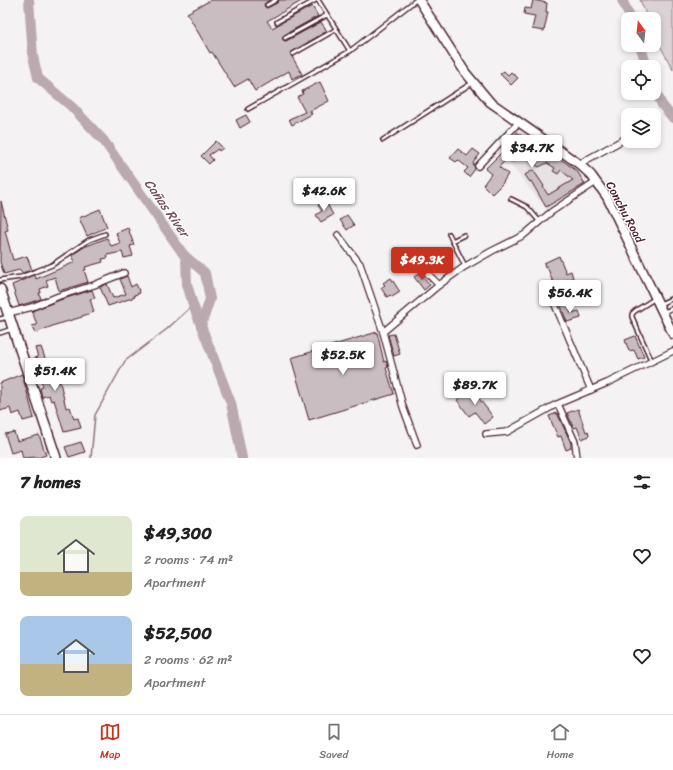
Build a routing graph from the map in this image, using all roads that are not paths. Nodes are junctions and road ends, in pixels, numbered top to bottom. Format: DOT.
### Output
graph roads {
  1 [pos="276,0"];
  2 [pos="317,0"];
  3 [pos="418,0"];
  4 [pos="267,5"];
  5 [pos="327,15"];
  6 [pos="277,22"];
  7 [pos="335,30"];
  8 [pos="285,38"];
  9 [pos="350,51"];
  10 [pos="293,54"];
  11 [pos="473,83"];
  12 [pos="248,108"];
  13 [pos="518,123"];
  14 [pos="383,140"];
  15 [pos="621,140"];
  16 [pos="579,164"];
  17 [pos="478,166"];
  18 [pos="596,182"];
  19 [pos="511,199"];
  20 [pos="540,222"];
  21 [pos="105,234"];
  22 [pos="338,234"];
  23 [pos="449,234"];
  24 [pos="464,235"];
  25 [pos="452,241"];
  26 [pos="412,258"];
  27 [pos="465,266"];
  28 [pos="124,273"];
  29 [pos="0,280"];
  30 [pos="439,285"];
  31 [pos="547,286"];
  32 [pos="0,289"];
  33 [pos="673,298"];
  34 [pos="2,304"];
  35 [pos="659,305"];
  36 [pos="673,308"];
  37 [pos="9,315"];
  38 [pos="0,319"];
  39 [pos="671,323"];
  40 [pos="14,329"];
  41 [pos="383,332"];
  42 [pos="0,333"];
  43 [pos="673,334"];
  44 [pos="673,351"];
  45 [pos="652,362"];
  46 [pos="591,390"];
  47 [pos="558,404"];
  48 [pos="486,434"];
  49 [pos="416,445"];
  50 [pos="56,458"];
  51 [pos="577,458"];
  1 -- 4 [label="lane"];
  2 -- 5 [label="lane"];
  2 -- 6 [label="lane"];
  3 -- 9 [label="lane"];
  3 -- 11 [label="main road, Conchu Road"];
  5 -- 7 [label="lane"];
  5 -- 8 [label="lane"];
  7 -- 9 [label="lane"];
  7 -- 10 [label="lane"];
  9 -- 12 [label="lane"];
  11 -- 13 [label="main road, Conchu Road"];
  11 -- 14 [label="lane"];
  13 -- 16 [label="main road, Conchu Road"];
  13 -- 17 [label="street"];
  15 -- 16 [label="street"];
  16 -- 18 [label="main road, Conchu Road"];
  18 -- 20 [label="street"];
  18 -- 35 [label="main road, Conchu Road"];
  19 -- 20 [label="lane"];
  20 -- 27 [label="street"];
  21 -- 29 [label="lane"];
  22 -- 41 [label="street"];
  23 -- 25 [label="lane"];
  24 -- 25 [label="lane"];
  25 -- 27 [label="lane"];
  26 -- 30 [label="street"];
  27 -- 30 [label="street"];
  28 -- 37 [label="street"];
  30 -- 41 [label="street"];
  31 -- 46 [label="street"];
  32 -- 34 [label="main road"];
  33 -- 35 [label="lane"];
  34 -- 37 [label="main road"];
  35 -- 36 [label="lane"];
  35 -- 39 [label="main road, Conchu Road"];
  35 -- 45 [label="lane"];
  37 -- 38 [label="lane"];
  37 -- 40 [label="main road"];
  39 -- 43 [label="main road, Conchu Road"];
  40 -- 42 [label="lane"];
  40 -- 50 [label="main road"];
  41 -- 49 [label="street"];
  44 -- 45 [label="street"];
  45 -- 46 [label="street"];
  46 -- 47 [label="street"];
  47 -- 48 [label="street"];
  47 -- 51 [label="street"];
}
